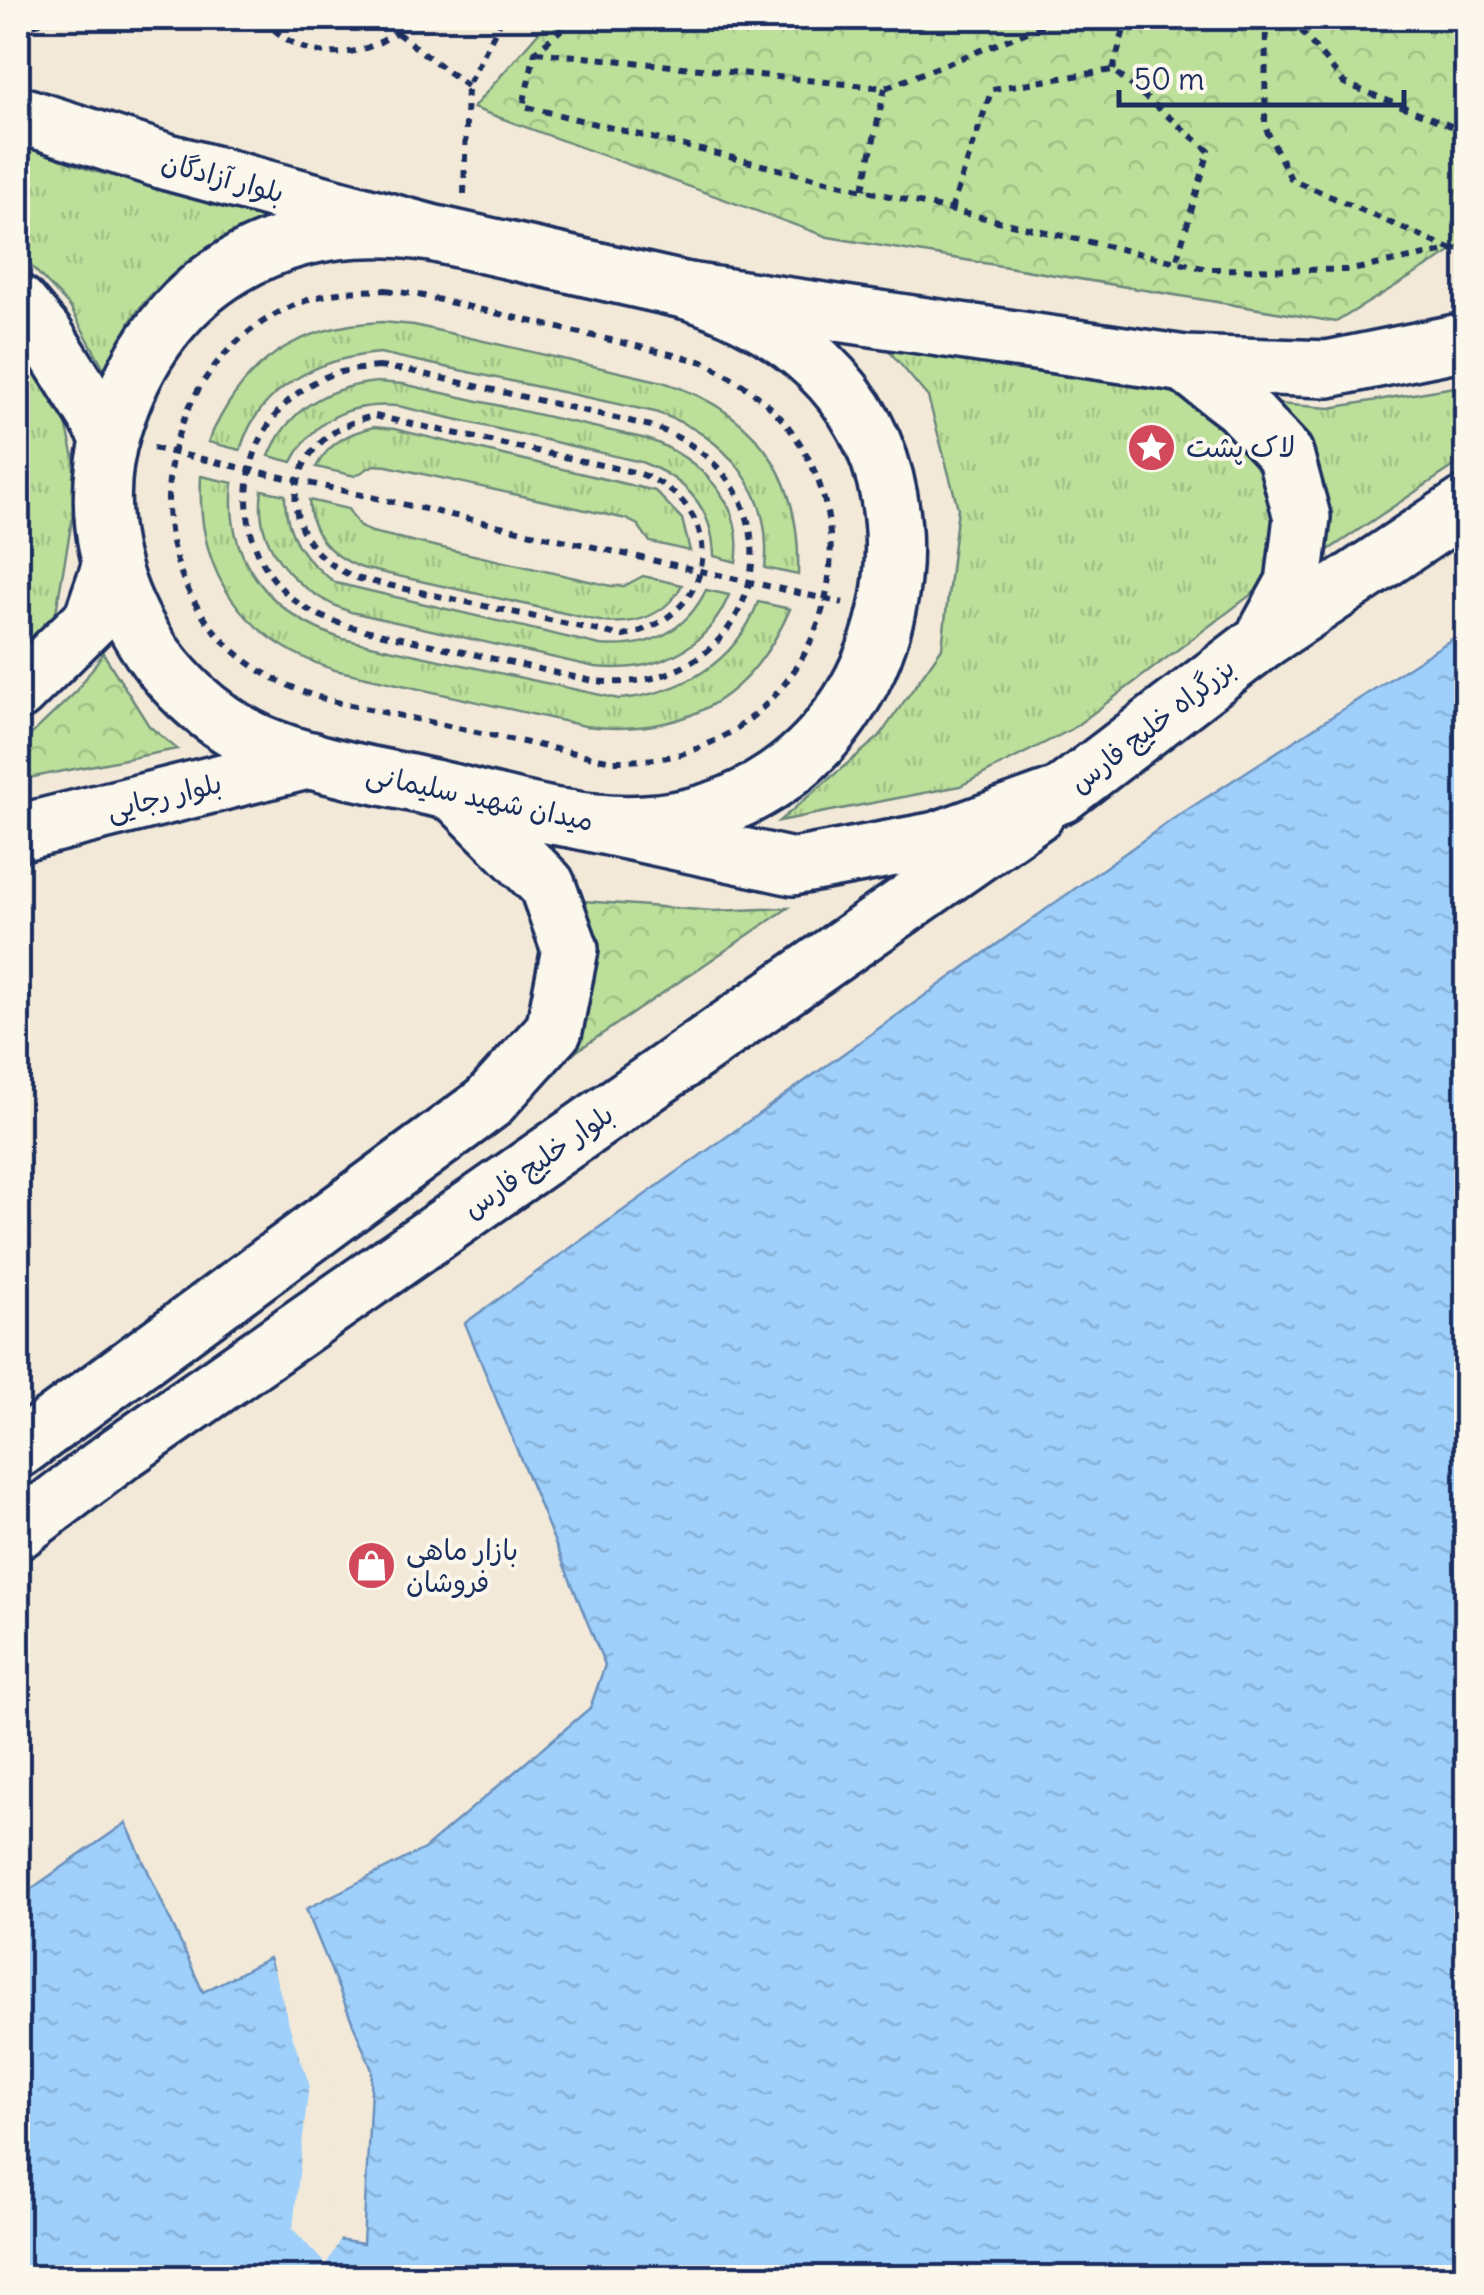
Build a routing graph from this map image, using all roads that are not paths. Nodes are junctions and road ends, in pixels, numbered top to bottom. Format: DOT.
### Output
graph roads {
  1 [pos="18,114"];
  2 [pos="447,237"];
  3 [pos="688,291"];
  4 [pos="18,303"];
  5 [pos="1466,342"];
  6 [pos="1186,364"];
  7 [pos="110,438"];
  8 [pos="1466,505"];
  9 [pos="110,564"];
  10 [pos="1262,641"];
  11 [pos="18,692"];
  12 [pos="311,760"];
  13 [pos="455,793"];
  14 [pos="1062,795"];
  15 [pos="567,818"];
  16 [pos="18,833"];
  17 [pos="18,1450"];
  18 [pos="18,1532"];
  1 -- 2 [label="main road, بلوار آزادگان"];
  2 -- 3 [label="main road, میدان شهید سلیمانی"];
  2 -- 7 [label="main road, میدان شهید سلیمانی"];
  3 -- 6 [label="main road"];
  3 -- 15 [label="main road, میدان شهید سلیمانی"];
  4 -- 7 [label="main road"];
  5 -- 6 [label="main road"];
  6 -- 10 [label="main road"];
  7 -- 9 [label="main road, میدان شهید سلیمانی"];
  8 -- 10 [label="main road, بزرگراه خلیج فارس"];
  9 -- 11 [label="main road"];
  9 -- 12 [label="main road, میدان شهید سلیمانی"];
  10 -- 14 [label="main road, بزرگراه خلیج فارس"];
  12 -- 13 [label="main road, میدان شهید سلیمانی"];
  12 -- 16 [label="main road, بلوار رجایی"];
  13 -- 15 [label="main road, میدان شهید سلیمانی"];
  13 -- 17 [label="main road"];
  14 -- 15 [label="main road, بزرگراه خلیج فارس"];
  14 -- 18 [label="main road, بلوار خلیج فارس"];
}
